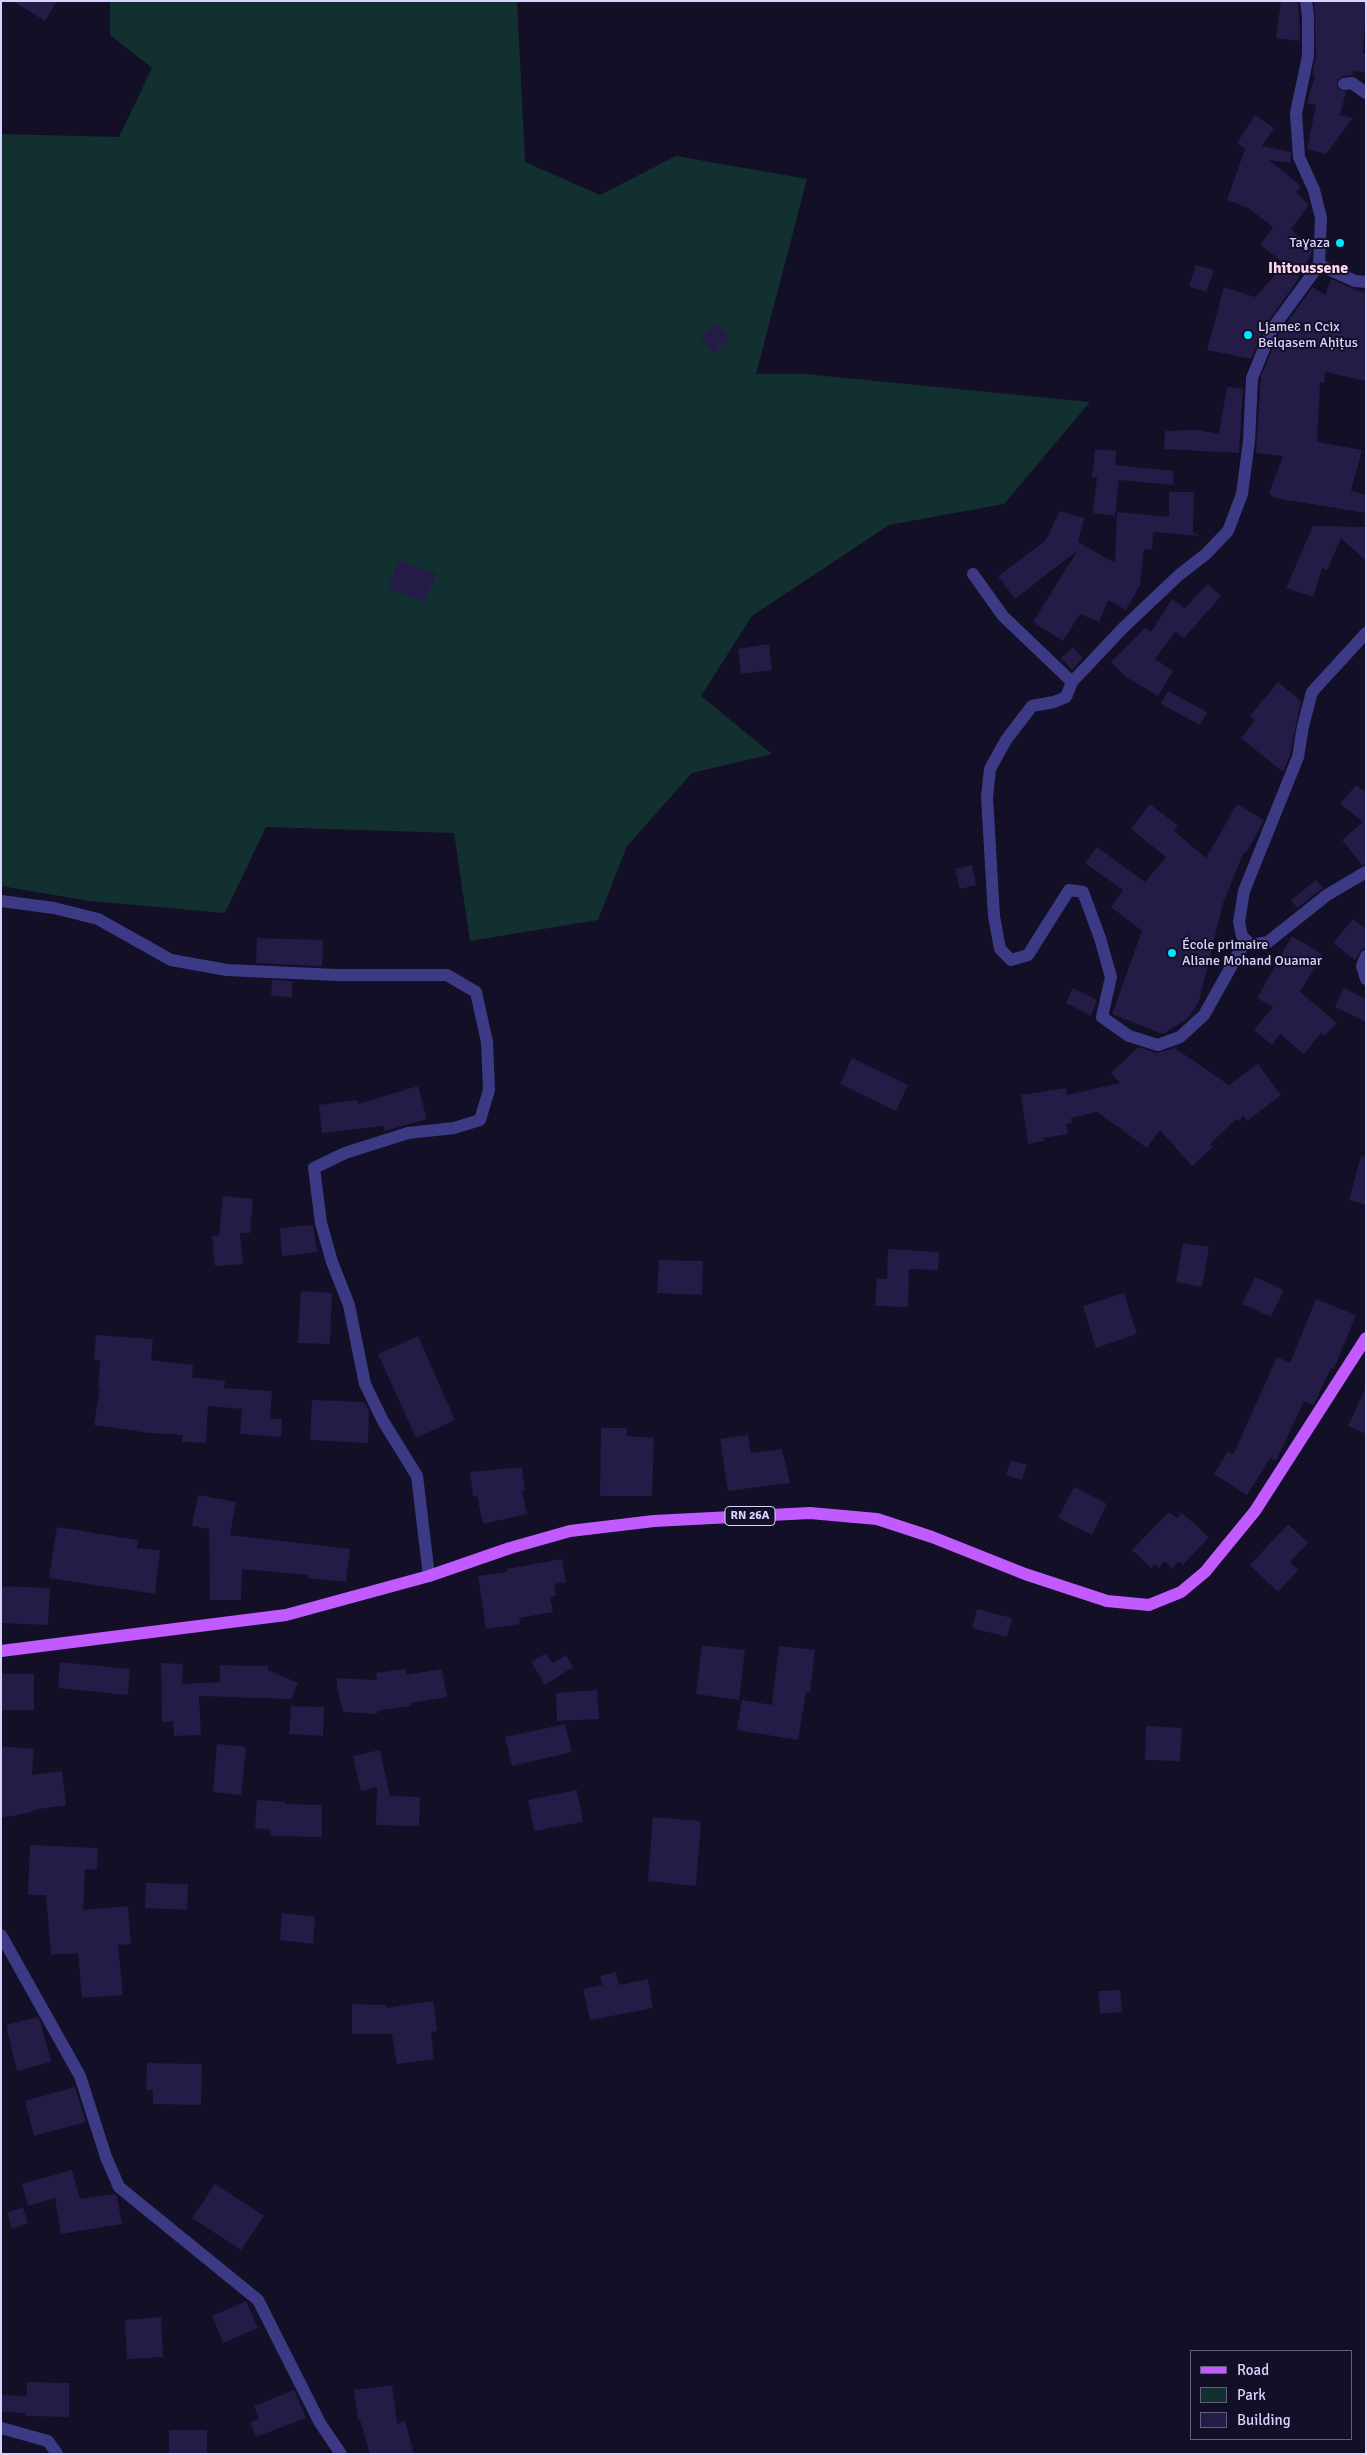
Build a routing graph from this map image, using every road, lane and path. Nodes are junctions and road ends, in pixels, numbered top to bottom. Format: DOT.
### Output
graph roads {
  1 [pos="1306,1"];
  2 [pos="1344,84"];
  3 [pos="1366,93"];
  4 [pos="1318,265"];
  5 [pos="1366,282"];
  6 [pos="973,574"];
  7 [pos="1366,633"];
  8 [pos="1072,682"];
  9 [pos="1366,872"];
  10 [pos="1,901"];
  11 [pos="1246,940"];
  12 [pos="1366,956"];
  13 [pos="1366,978"];
  14 [pos="1366,1338"];
  15 [pos="430,1576"];
  16 [pos="1,1652"];
  17 [pos="1,1935"];
  18 [pos="1,2428"];
  19 [pos="57,2454"];
  20 [pos="341,2454"];
  1 -- 4 [label="street"];
  2 -- 3 [label="street"];
  4 -- 5 [label="street"];
  4 -- 8 [label="street"];
  6 -- 8 [label="street"];
  7 -- 11 [label="street"];
  8 -- 11 [label="street"];
  9 -- 11 [label="street"];
  10 -- 15 [label="street"];
  12 -- 13 [label="street"];
  14 -- 15 [label="main road, RN 26A"];
  15 -- 16 [label="main road, RN 26A"];
  17 -- 20 [label="street"];
  18 -- 19 [label="street"];
}
